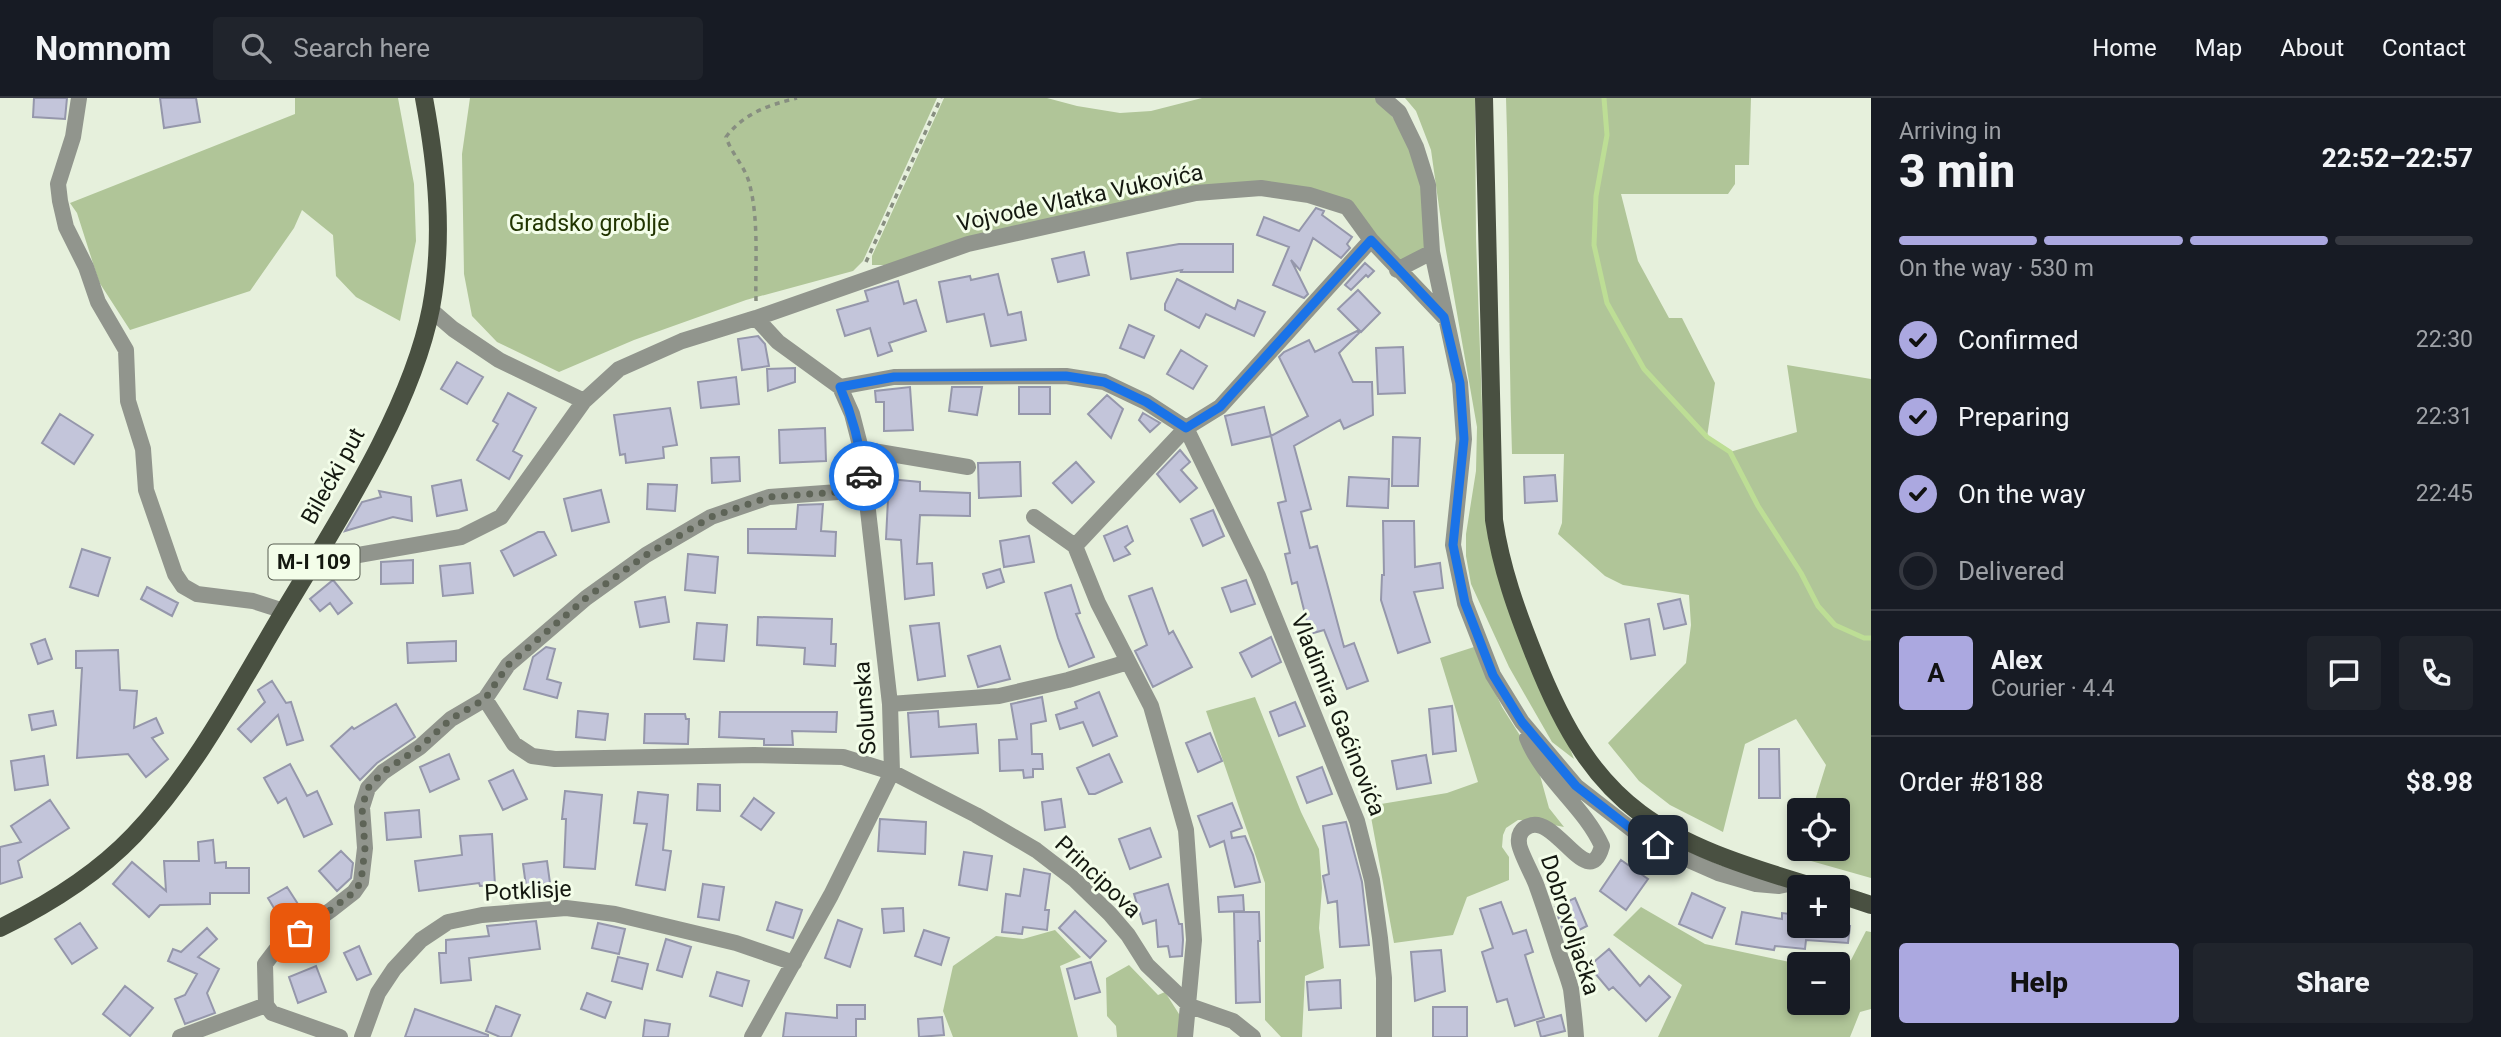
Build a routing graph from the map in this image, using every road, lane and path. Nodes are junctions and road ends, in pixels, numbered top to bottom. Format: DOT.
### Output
graph roads {
  1 [pos="79,98"];
  2 [pos="424,98"];
  3 [pos="796,98"];
  4 [pos="941,98"];
  5 [pos="1383,98"];
  6 [pos="1484,98"];
  7 [pos="1371,240"];
  8 [pos="1432,252"];
  9 [pos="1397,270"];
  10 [pos="856,283"];
  11 [pos="430,310"];
  12 [pos="1444,317"];
  13 [pos="756,318"];
  14 [pos="840,387"];
  15 [pos="584,401"];
  16 [pos="1186,428"];
  17 [pos="861,449"];
  18 [pos="968,467"];
  19 [pos="866,490"];
  20 [pos="1034,516"];
  21 [pos="1075,546"];
  22 [pos="312,566"];
  23 [pos="284,611"];
  24 [pos="1128,662"];
  25 [pos="485,699"];
  26 [pos="890,704"];
  27 [pos="1522,722"];
  28 [pos="892,772"];
  29 [pos="1787,878"];
  30 [pos="1787,886"];
  31 [pos="1850,898"];
  32 [pos="1871,905"];
  33 [pos="0,928"];
  34 [pos="794,963"];
  35 [pos="266,1005"];
  36 [pos="1190,1006"];
  37 [pos="180,1037"];
  38 [pos="340,1037"];
  39 [pos="362,1037"];
  40 [pos="752,1037"];
  41 [pos="1185,1037"];
  42 [pos="1253,1037"];
  43 [pos="1384,1037"];
  44 [pos="1576,1037"];
  1 -- 23 [label="street"];
  2 -- 11 [label="main road, Bilećki put / M-I 109"];
  3 -- 13 [label="path"];
  4 -- 10 [label="path"];
  5 -- 8 [label="street"];
  6 -- 29 [label="main road"];
  7 -- 9 [label="street, Vojvode Vlatka Vukovića"];
  7 -- 10 [label="street, Vojvode Vlatka Vukovića"];
  7 -- 16 [label="street"];
  8 -- 9 [label="street"];
  8 -- 12 [label="street"];
  9 -- 12 [label="street, Vojvode Vlatka Vukovića"];
  10 -- 13 [label="street, Vojvode Vlatka Vukovića"];
  11 -- 15 [label="street"];
  11 -- 22 [label="main road, Bilećki put / M-I 109"];
  12 -- 27 [label="street"];
  13 -- 14 [label="street"];
  13 -- 15 [label="street, Vojvode Vlatka Vukovića"];
  14 -- 16 [label="street"];
  14 -- 17 [label="street, Solunska"];
  15 -- 22 [label="street, Vojvode Vlatka Vukovića"];
  16 -- 21 [label="street"];
  16 -- 43 [label="street, Vladimira Gaćinovića"];
  17 -- 18 [label="street"];
  17 -- 19 [label="street, Solunska"];
  19 -- 25 [label="street"];
  19 -- 26 [label="street, Solunska"];
  20 -- 21 [label="street"];
  21 -- 24 [label="street"];
  22 -- 23 [label="main road, Bilećki put / M-I 109"];
  23 -- 33 [label="main road, Bilećki put / M-I 109"];
  24 -- 26 [label="street"];
  24 -- 36 [label="street"];
  25 -- 28 [label="street"];
  25 -- 35 [label="street"];
  26 -- 28 [label="street, Solunska"];
  27 -- 30 [label="street"];
  27 -- 44 [label="street, Dobrovoljačka"];
  28 -- 34 [label="street, Solunska"];
  28 -- 36 [label="street, Principova"];
  31 -- 32 [label="main road"];
  34 -- 39 [label="street, Potklisje"];
  34 -- 40 [label="street, Solunska"];
  35 -- 37 [label="street"];
  35 -- 38 [label="street"];
  36 -- 41 [label="street"];
  36 -- 42 [label="street, Principova"];
}
